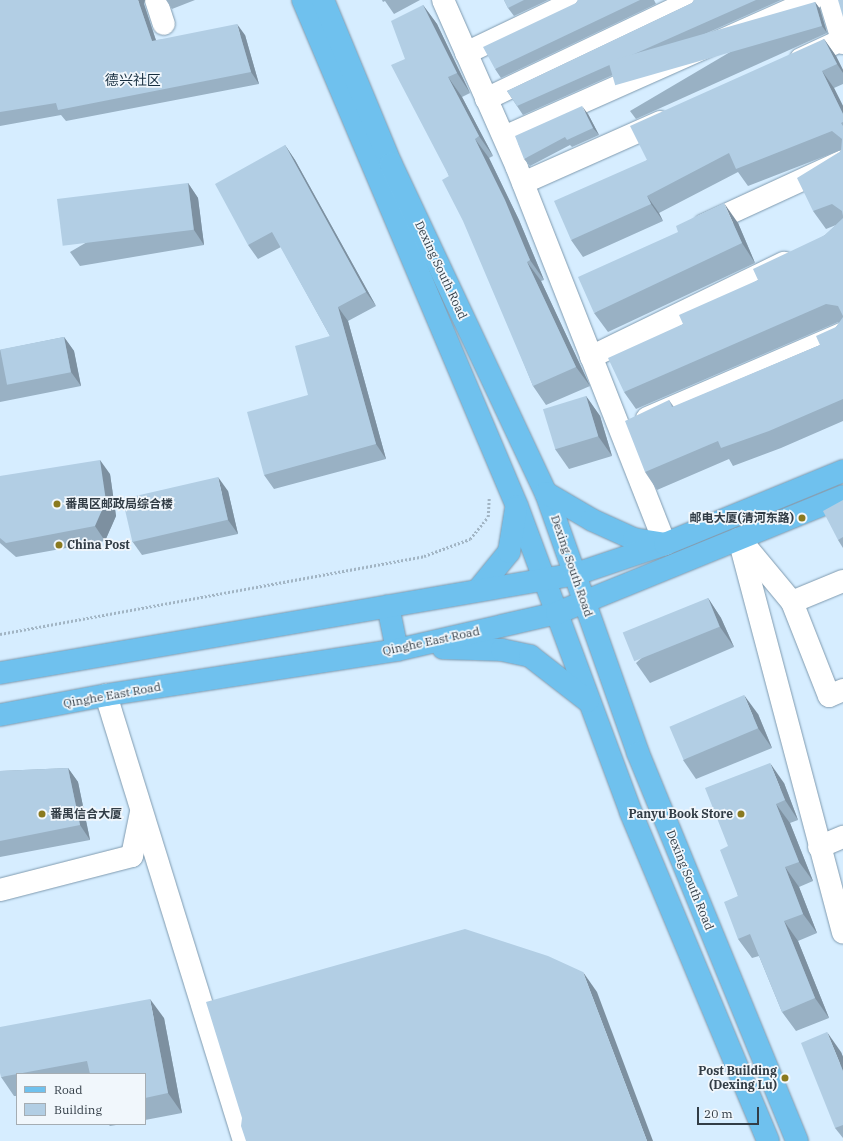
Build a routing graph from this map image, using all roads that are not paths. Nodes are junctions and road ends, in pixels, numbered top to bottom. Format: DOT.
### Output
graph roads {
  1 [pos="156,0"];
  2 [pos="303,0"];
  3 [pos="323,0"];
  4 [pos="444,0"];
  5 [pos="577,0"];
  6 [pos="693,0"];
  7 [pos="812,0"];
  8 [pos="830,0"];
  9 [pos="164,24"];
  10 [pos="842,41"];
  11 [pos="466,53"];
  12 [pos="782,67"];
  13 [pos="486,99"];
  14 [pos="681,112"];
  15 [pos="504,138"];
  16 [pos="843,161"];
  17 [pos="523,184"];
  18 [pos="686,233"];
  19 [pos="801,255"];
  20 [pos="586,279"];
  21 [pos="564,289"];
  22 [pos="843,333"];
  23 [pos="591,357"];
  24 [pos="620,430"];
  25 [pos="843,471"];
  26 [pos="546,493"];
  27 [pos="843,496"];
  28 [pos="517,506"];
  29 [pos="740,539"];
  30 [pos="665,544"];
  31 [pos="576,574"];
  32 [pos="544,579"];
  33 [pos="843,581"];
  34 [pos="478,590"];
  35 [pos="585,602"];
  36 [pos="792,602"];
  37 [pos="388,606"];
  38 [pos="557,613"];
  39 [pos="397,650"];
  40 [pos="0,673"];
  41 [pos="843,690"];
  42 [pos="106,694"];
  43 [pos="590,703"];
  44 [pos="0,715"];
  45 [pos="141,809"];
  46 [pos="843,837"];
  47 [pos="819,847"];
  48 [pos="0,890"];
  49 [pos="843,932"];
  50 [pos="244,1141"];
  51 [pos="768,1141"];
  52 [pos="797,1141"];
  1 -- 9 [label="street"];
  2 -- 28 [label="main road, Dexing South Road"];
  3 -- 26 [label="main road, Dexing South Road"];
  4 -- 11 [label="street"];
  5 -- 11 [label="street"];
  6 -- 13 [label="street"];
  7 -- 15 [label="street"];
  8 -- 10 [label="street"];
  10 -- 12 [label="street"];
  11 -- 13 [label="street"];
  13 -- 15 [label="street"];
  14 -- 17 [label="street"];
  15 -- 17 [label="street"];
  16 -- 18 [label="street"];
  17 -- 21 [label="street"];
  19 -- 23 [label="street"];
  20 -- 21 [label="street"];
  21 -- 23 [label="street"];
  22 -- 24 [label="street"];
  23 -- 24 [label="street"];
  24 -- 30 [label="street"];
  25 -- 30 [label="main road"];
  26 -- 30 [label="main road"];
  26 -- 31 [label="main road, Dexing South Road"];
  27 -- 29 [label="main road, Qinghe East Road"];
  28 -- 32 [label="main road, Dexing South Road"];
  28 -- 34 [label="main road"];
  29 -- 35 [label="main road, Qinghe East Road"];
  29 -- 36 [label="street"];
  29 -- 47 [label="street"];
  30 -- 31 [label="main road"];
  31 -- 32 [label="main road"];
  31 -- 35 [label="main road, Dexing South Road"];
  32 -- 34 [label="main road"];
  32 -- 38 [label="main road, Dexing South Road"];
  33 -- 36 [label="street"];
  34 -- 37 [label="main road"];
  35 -- 38 [label="main road, Qinghe East Road"];
  35 -- 52 [label="main road, Dexing South Road"];
  36 -- 41 [label="street"];
  37 -- 39 [label="main road"];
  37 -- 40 [label="main road"];
  38 -- 39 [label="main road, Qinghe East Road"];
  38 -- 43 [label="main road, Dexing South Road"];
  39 -- 42 [label="main road, Qinghe East Road"];
  39 -- 43 [label="main road"];
  42 -- 44 [label="main road, Qinghe East Road"];
  42 -- 45 [label="street"];
  43 -- 51 [label="main road, Dexing South Road"];
  45 -- 48 [label="street"];
  45 -- 50 [label="street"];
  46 -- 47 [label="street"];
  47 -- 49 [label="street"];
}
